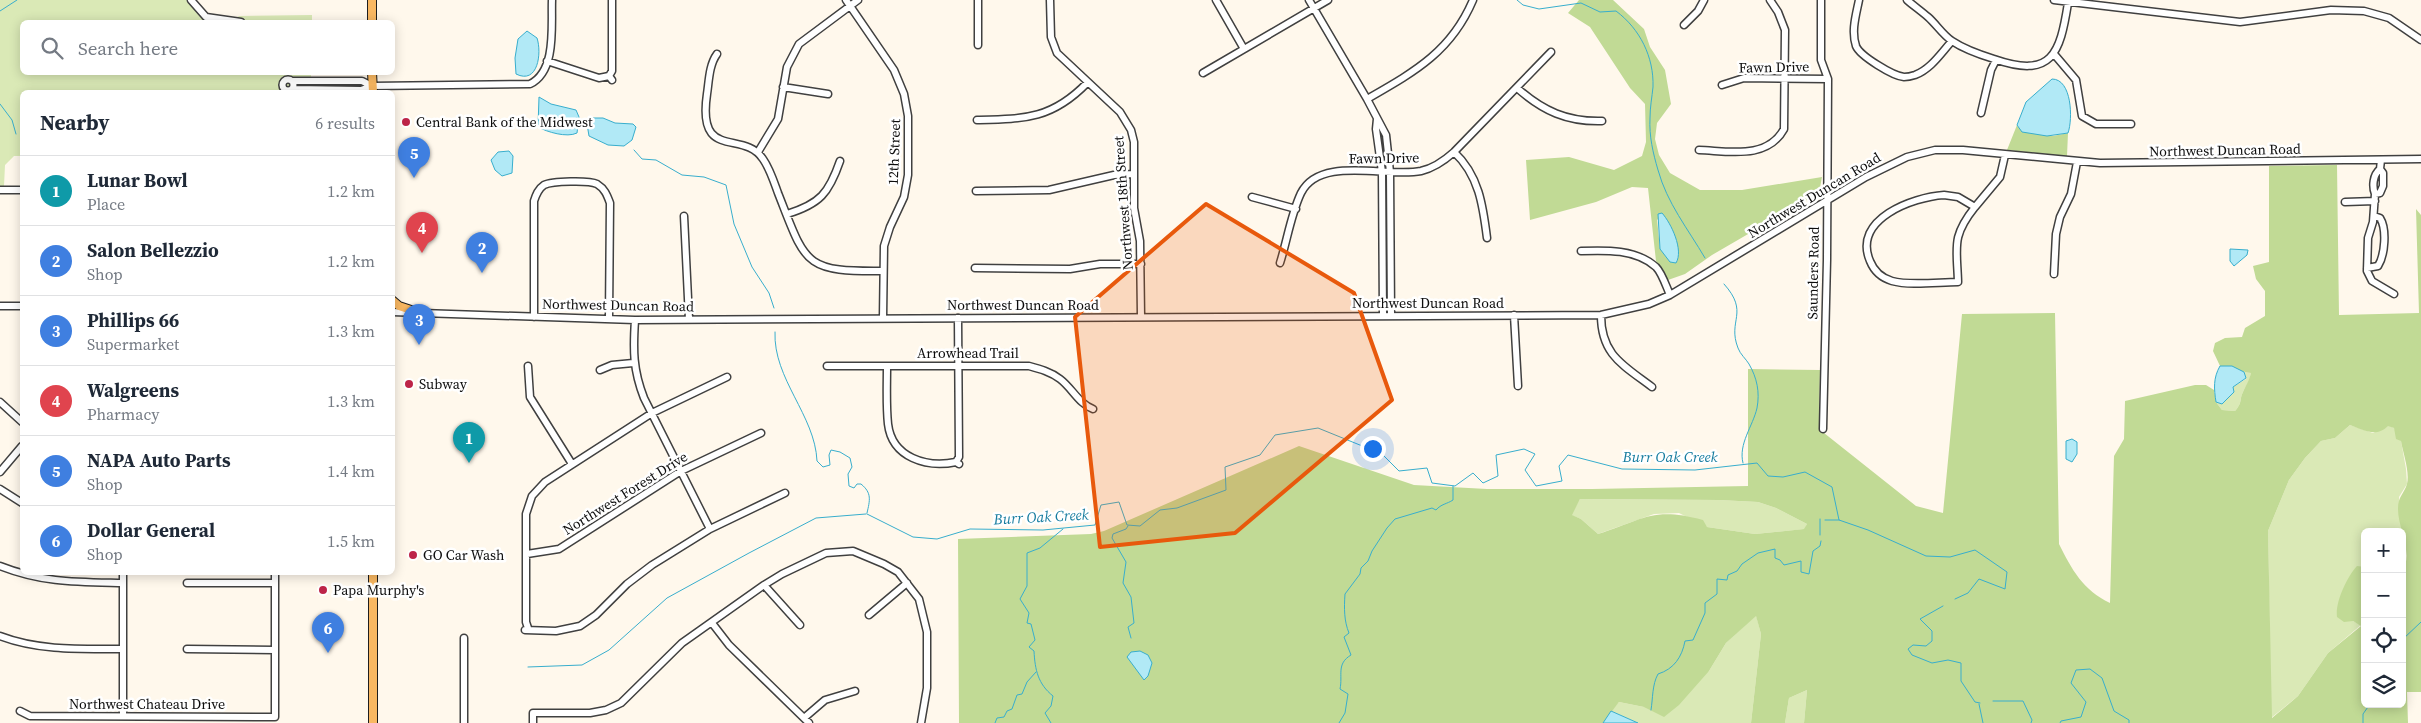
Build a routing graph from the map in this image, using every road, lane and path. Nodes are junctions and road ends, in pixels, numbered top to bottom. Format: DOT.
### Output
graph roads {
  1 [pos="191,0"];
  2 [pos="372,0"];
  3 [pos="552,0"];
  4 [pos="612,0"];
  5 [pos="858,0"];
  6 [pos="978,0"];
  7 [pos="1050,0"];
  8 [pos="1216,0"];
  9 [pos="1309,0"];
  10 [pos="1328,0"];
  11 [pos="1473,0"];
  12 [pos="1704,0"];
  13 [pos="1770,0"];
  14 [pos="1821,0"];
  15 [pos="1859,0"];
  16 [pos="1907,0"];
  17 [pos="2054,0"];
  18 [pos="848,2"];
  19 [pos="2068,3"];
  20 [pos="1314,8"];
  21 [pos="226,20"];
  22 [pos="372,20"];
  23 [pos="1684,25"];
  24 [pos="2421,40"];
  25 [pos="1952,41"];
  26 [pos="978,45"];
  27 [pos="1244,48"];
  28 [pos="1551,52"];
  29 [pos="716,54"];
  30 [pos="2054,54"];
  31 [pos="1996,60"];
  32 [pos="547,61"];
  33 [pos="1203,73"];
  34 [pos="372,75"];
  35 [pos="289,78"];
  36 [pos="1785,78"];
  37 [pos="1828,79"];
  38 [pos="1087,83"];
  39 [pos="1722,85"];
  40 [pos="783,87"];
  41 [pos="1517,88"];
  42 [pos="372,89"];
  43 [pos="285,90"];
  44 [pos="291,90"];
  45 [pos="828,94"];
  46 [pos="1367,99"];
  47 [pos="1981,113"];
  48 [pos="1377,119"];
  49 [pos="977,120"];
  50 [pos="1602,121"];
  51 [pos="2131,124"];
  52 [pos="1699,150"];
  53 [pos="758,152"];
  54 [pos="1454,152"];
  55 [pos="2005,155"];
  56 [pos="2421,159"];
  57 [pos="2381,160"];
  58 [pos="840,161"];
  59 [pos="2077,162"];
  60 [pos="1382,172"];
  61 [pos="1390,172"];
  62 [pos="1134,174"];
  63 [pos="0,190"];
  64 [pos="20,190"];
  65 [pos="976,191"];
  66 [pos="1252,197"];
  67 [pos="2375,198"];
  68 [pos="1827,199"];
  69 [pos="2346,202"];
  70 [pos="1975,207"];
  71 [pos="1296,209"];
  72 [pos="787,214"];
  73 [pos="684,216"];
  74 [pos="2374,216"];
  75 [pos="1487,238"];
  76 [pos="1382,241"];
  77 [pos="1390,241"];
  78 [pos="1581,251"];
  79 [pos="1280,263"];
  80 [pos="1141,264"];
  81 [pos="975,268"];
  82 [pos="2367,268"];
  83 [pos="882,272"];
  84 [pos="2054,274"];
  85 [pos="2394,294"];
  86 [pos="1670,295"];
  87 [pos="395,303"];
  88 [pos="0,306"];
  89 [pos="20,306"];
  90 [pos="395,312"];
  91 [pos="420,312"];
  92 [pos="1391,315"];
  93 [pos="1601,315"];
  94 [pos="1141,316"];
  95 [pos="1383,316"];
  96 [pos="1514,316"];
  97 [pos="534,317"];
  98 [pos="609,318"];
  99 [pos="883,318"];
  100 [pos="958,318"];
  101 [pos="689,319"];
  102 [pos="635,320"];
  103 [pos="633,363"];
  104 [pos="959,365"];
  105 [pos="528,366"];
  106 [pos="827,366"];
  107 [pos="887,366"];
  108 [pos="600,370"];
  109 [pos="727,377"];
  110 [pos="1518,386"];
  111 [pos="1652,387"];
  112 [pos="0,402"];
  113 [pos="1092,409"];
  114 [pos="652,413"];
  115 [pos="20,420"];
  116 [pos="1823,429"];
  117 [pos="761,433"];
  118 [pos="20,448"];
  119 [pos="572,464"];
  120 [pos="680,471"];
  121 [pos="0,472"];
  122 [pos="0,489"];
  123 [pos="785,493"];
  124 [pos="20,502"];
  125 [pos="710,529"];
  126 [pos="527,554"];
  127 [pos="0,566"];
  128 [pos="20,574"];
  129 [pos="23,575"];
  130 [pos="123,575"];
  131 [pos="275,575"];
  132 [pos="373,575"];
  133 [pos="123,582"];
  134 [pos="187,583"];
  135 [pos="275,583"];
  136 [pos="908,583"];
  137 [pos="764,585"];
  138 [pos="869,615"];
  139 [pos="712,623"];
  140 [pos="800,625"];
  141 [pos="0,636"];
  142 [pos="464,638"];
  143 [pos="123,648"];
  144 [pos="187,649"];
  145 [pos="275,650"];
  146 [pos="855,691"];
  147 [pos="20,711"];
  148 [pos="123,716"];
  149 [pos="186,720"];
  150 [pos="807,720"];
  151 [pos="373,723"];
  152 [pos="464,723"];
  153 [pos="533,723"];
  154 [pos="921,723"];
  1 -- 21 [label="street"];
  2 -- 22 [label="main road"];
  3 -- 32 [label="street"];
  4 -- 32 [label="street"];
  5 -- 18 [label="street"];
  6 -- 26 [label="street"];
  7 -- 38 [label="street, Northwest 18th Street"];
  8 -- 27 [label="street"];
  9 -- 20 [label="street"];
  10 -- 20 [label="street"];
  11 -- 46 [label="street"];
  12 -- 23 [label="street"];
  13 -- 36 [label="street"];
  14 -- 37 [label="street, Saunders Road"];
  15 -- 25 [label="street"];
  16 -- 25 [label="street"];
  17 -- 19 [label="street"];
  18 -- 40 [label="street"];
  18 -- 83 [label="street, 12th Street"];
  19 -- 24 [label="street"];
  19 -- 30 [label="street"];
  20 -- 27 [label="street"];
  20 -- 46 [label="street"];
  25 -- 31 [label="street"];
  27 -- 33 [label="street"];
  28 -- 41 [label="street, Fawn Drive"];
  29 -- 53 [label="street"];
  30 -- 31 [label="street"];
  30 -- 51 [label="street"];
  31 -- 47 [label="street"];
  32 -- 42 [label="street"];
  34 -- 42 [label="main road"];
  35 -- 42 [label="street"];
  35 -- 43 [label="street"];
  35 -- 44 [label="street"];
  36 -- 37 [label="street, Fawn Drive"];
  36 -- 39 [label="street, Fawn Drive"];
  36 -- 52 [label="street"];
  37 -- 68 [label="street, Saunders Road"];
  38 -- 49 [label="street"];
  38 -- 62 [label="street, Northwest 18th Street"];
  40 -- 45 [label="street"];
  40 -- 53 [label="street"];
  41 -- 50 [label="street"];
  41 -- 54 [label="street, Fawn Drive"];
  46 -- 48 [label="street"];
  48 -- 60 [label="street"];
  48 -- 61 [label="street"];
  53 -- 72 [label="street"];
  54 -- 61 [label="street, Fawn Drive"];
  54 -- 75 [label="street"];
  55 -- 59 [label="street, Northwest Duncan Road"];
  55 -- 68 [label="street, Northwest Duncan Road"];
  55 -- 70 [label="street"];
  56 -- 57 [label="street, Northwest Duncan Road"];
  57 -- 59 [label="street, Northwest Duncan Road"];
  57 -- 67 [label="street"];
  58 -- 72 [label="street"];
  59 -- 84 [label="street"];
  60 -- 61 [label="street, Fawn Drive"];
  60 -- 71 [label="street, Fawn Drive"];
  60 -- 76 [label="street"];
  61 -- 77 [label="street"];
  62 -- 65 [label="street"];
  62 -- 80 [label="street, Northwest 18th Street"];
  63 -- 64 [label="street"];
  66 -- 71 [label="street"];
  67 -- 69 [label="street"];
  67 -- 74 [label="street"];
  68 -- 86 [label="street, Northwest Duncan Road"];
  68 -- 116 [label="street, Saunders Road"];
  70 -- 70 [label="street"];
  71 -- 79 [label="street, Fawn Drive"];
  72 -- 83 [label="street"];
  73 -- 101 [label="street"];
  74 -- 82 [label="street"];
  74 -- 82 [label="street"];
  76 -- 77 [label="street"];
  76 -- 95 [label="street"];
  77 -- 92 [label="street"];
  78 -- 86 [label="street"];
  80 -- 81 [label="street"];
  80 -- 94 [label="street, Northwest 18th Street"];
  82 -- 85 [label="street"];
  83 -- 99 [label="street, 12th Street"];
  86 -- 93 [label="street, Northwest Duncan Road"];
  87 -- 91 [label="main road"];
  88 -- 89 [label="street"];
  90 -- 91 [label="street, Northwest Duncan Road"];
  91 -- 97 [label="street, Northwest Duncan Road"];
  92 -- 95 [label="street, Northwest Duncan Road"];
  92 -- 96 [label="street, Northwest Duncan Road"];
  93 -- 96 [label="street, Northwest Duncan Road"];
  93 -- 111 [label="street"];
  94 -- 95 [label="street, Northwest Duncan Road"];
  94 -- 100 [label="street, Northwest Duncan Road"];
  96 -- 110 [label="street"];
  97 -- 98 [label="street, Northwest Duncan Road"];
  97 -- 98 [label="street"];
  98 -- 102 [label="street, Northwest Duncan Road"];
  99 -- 100 [label="street, Northwest Duncan Road"];
  99 -- 101 [label="street, Northwest Duncan Road"];
  100 -- 104 [label="street"];
  101 -- 102 [label="street, Northwest Duncan Road"];
  102 -- 103 [label="street"];
  103 -- 108 [label="street"];
  103 -- 114 [label="street"];
  104 -- 107 [label="street, Arrowhead Trail"];
  104 -- 107 [label="street"];
  104 -- 113 [label="street, Arrowhead Trail"];
  105 -- 119 [label="street"];
  106 -- 107 [label="street, Arrowhead Trail"];
  109 -- 114 [label="street"];
  112 -- 115 [label="street"];
  114 -- 119 [label="street"];
  114 -- 120 [label="street"];
  117 -- 120 [label="street, Northwest Forest Drive"];
  118 -- 121 [label="street"];
  119 -- 126 [label="street"];
  120 -- 125 [label="street"];
  120 -- 126 [label="street, Northwest Forest Drive"];
  122 -- 124 [label="street"];
  123 -- 125 [label="street"];
  125 -- 126 [label="street"];
  127 -- 128 [label="street"];
  129 -- 133 [label="street"];
  130 -- 133 [label="street"];
  131 -- 135 [label="street"];
  132 -- 151 [label="main road"];
  133 -- 143 [label="street"];
  134 -- 135 [label="street"];
  135 -- 145 [label="street"];
  136 -- 137 [label="street"];
  136 -- 138 [label="street"];
  136 -- 154 [label="street"];
  137 -- 139 [label="street"];
  137 -- 140 [label="street"];
  139 -- 150 [label="street"];
  139 -- 153 [label="street"];
  141 -- 143 [label="street"];
  142 -- 152 [label="street"];
  143 -- 148 [label="street"];
  144 -- 145 [label="street"];
  145 -- 149 [label="street, Northwest Chateau Drive"];
  146 -- 150 [label="street"];
  147 -- 148 [label="street, Northwest Chateau Drive"];
  148 -- 149 [label="street, Northwest Chateau Drive"];
}
